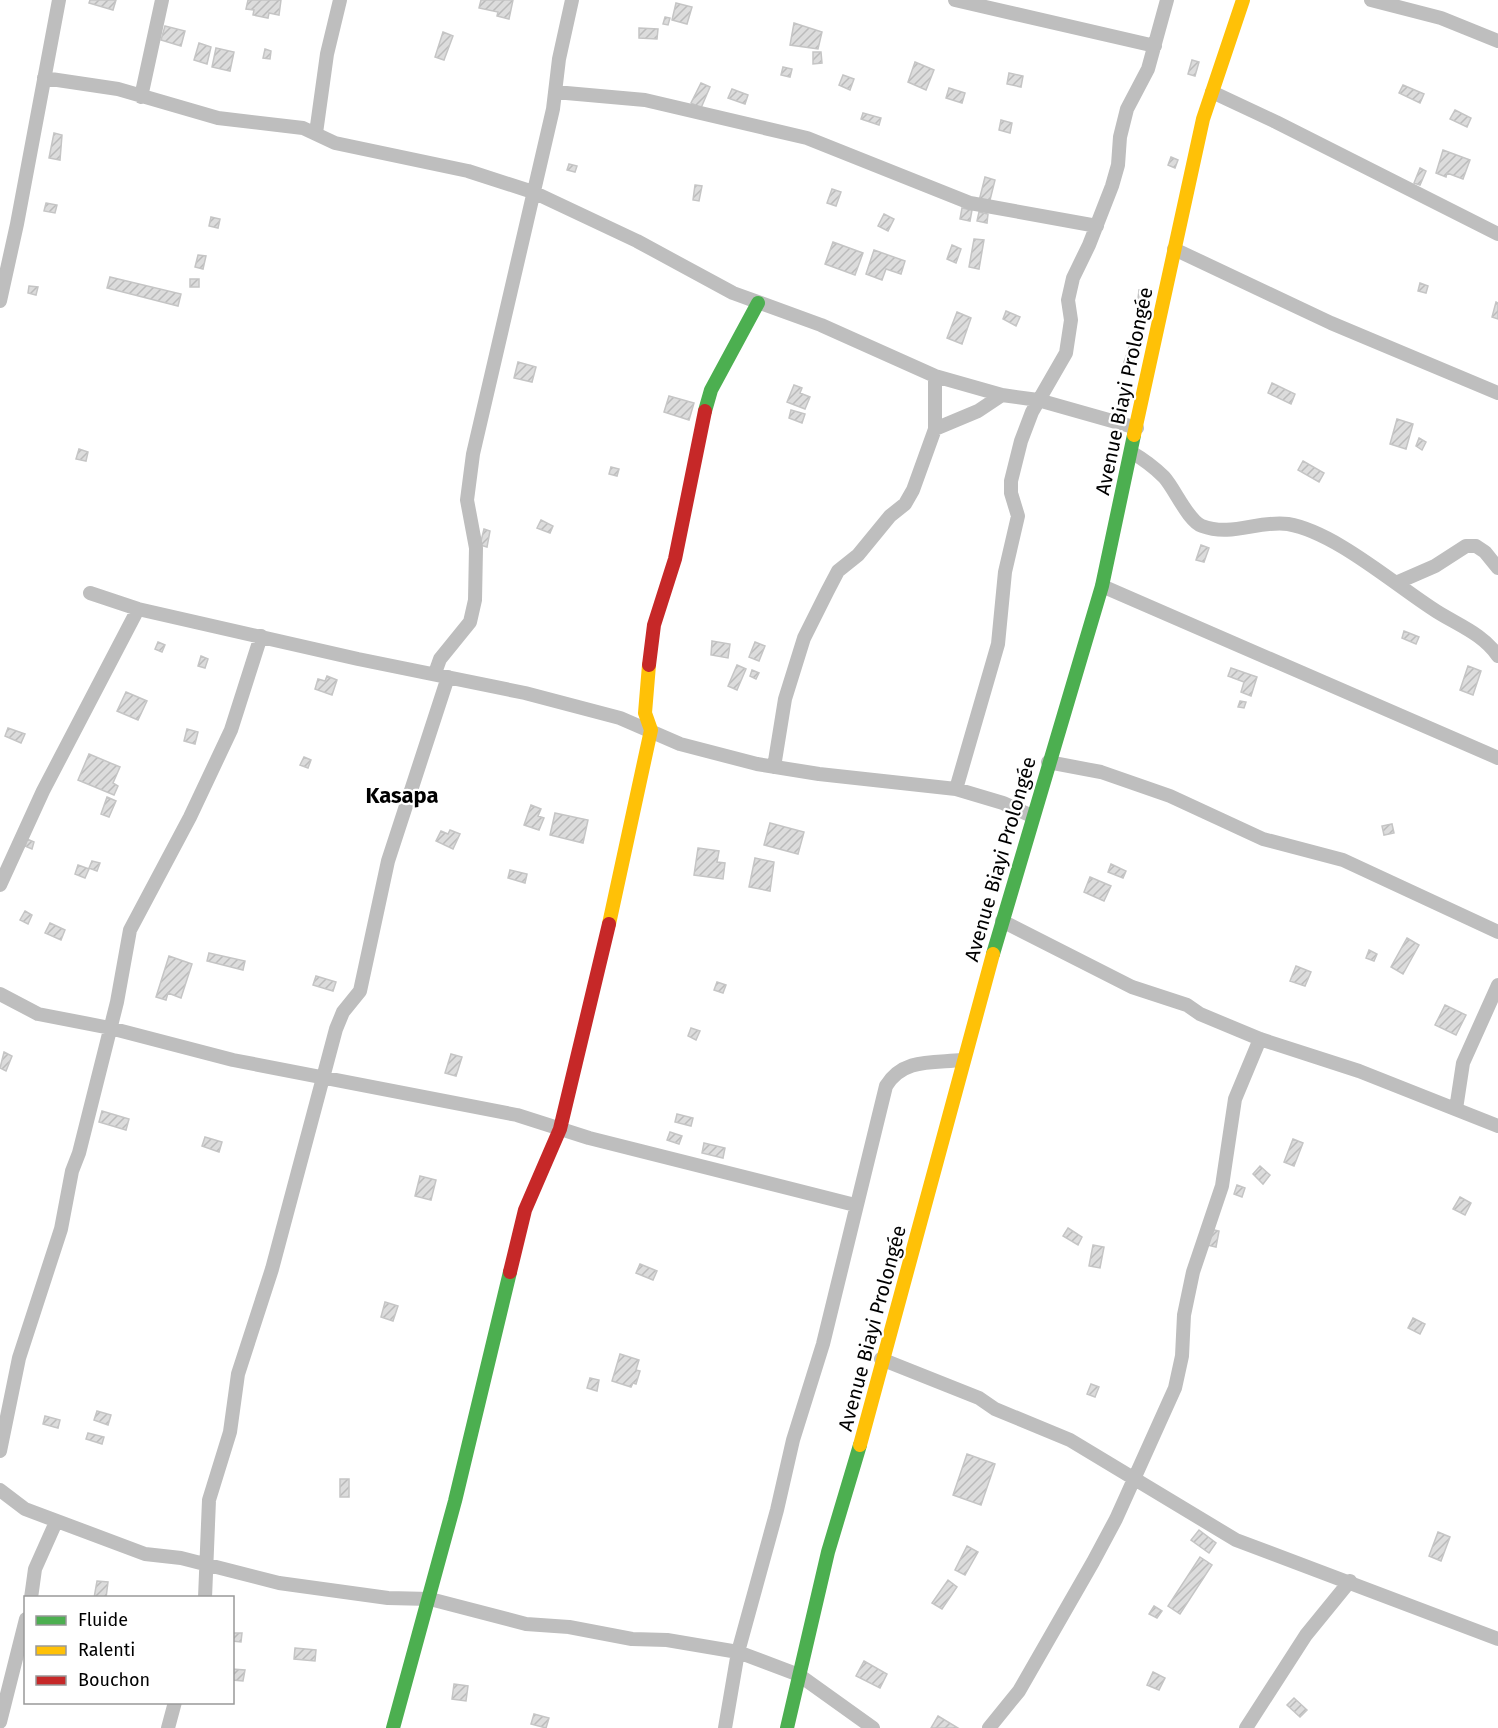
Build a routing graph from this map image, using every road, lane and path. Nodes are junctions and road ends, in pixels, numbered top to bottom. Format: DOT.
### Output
graph roads {
  1 [pos="59,0"];
  2 [pos="162,0"];
  3 [pos="340,0"];
  4 [pos="572,0"];
  5 [pos="954,0"];
  6 [pos="1167,0"];
  7 [pos="1243,0"];
  8 [pos="1371,0"];
  9 [pos="1498,41"];
  10 [pos="1155,46"];
  11 [pos="44,78"];
  12 [pos="555,92"];
  13 [pos="1212,92"];
  14 [pos="141,97"];
  15 [pos="316,134"];
  16 [pos="533,192"];
  17 [pos="1097,226"];
  18 [pos="1498,234"];
  19 [pos="1174,249"];
  20 [pos="0,301"];
  21 [pos="758,303"];
  22 [pos="935,376"];
  23 [pos="1498,393"];
  24 [pos="1002,395"];
  25 [pos="1038,400"];
  26 [pos="1137,428"];
  27 [pos="935,429"];
  28 [pos="1131,452"];
  29 [pos="1498,568"];
  30 [pos="1396,583"];
  31 [pos="1102,586"];
  32 [pos="90,593"];
  33 [pos="138,609"];
  34 [pos="261,636"];
  35 [pos="1498,656"];
  36 [pos="442,675"];
  37 [pos="651,730"];
  38 [pos="1498,758"];
  39 [pos="1048,762"];
  40 [pos="774,767"];
  41 [pos="956,789"];
  42 [pos="1032,816"];
  43 [pos="0,885"];
  44 [pos="1002,921"];
  45 [pos="1498,932"];
  46 [pos="1498,986"];
  47 [pos="0,994"];
  48 [pos="110,1028"];
  49 [pos="1260,1039"];
  50 [pos="962,1060"];
  51 [pos="324,1075"];
  52 [pos="1456,1109"];
  53 [pos="1498,1125"];
  54 [pos="560,1129"];
  55 [pos="855,1205"];
  56 [pos="881,1359"];
  57 [pos="0,1451"];
  58 [pos="1133,1478"];
  59 [pos="0,1490"];
  60 [pos="56,1522"];
  61 [pos="205,1564"];
  62 [pos="1350,1581"];
  63 [pos="31,1596"];
  64 [pos="205,1596"];
  65 [pos="430,1599"];
  66 [pos="24,1627"];
  67 [pos="1497,1636"];
  68 [pos="738,1652"];
  69 [pos="799,1675"];
  70 [pos="174,1704"];
  71 [pos="0,1722"];
  72 [pos="168,1728"];
  73 [pos="393,1728"];
  74 [pos="725,1728"];
  75 [pos="787,1728"];
  76 [pos="873,1728"];
  77 [pos="989,1728"];
  78 [pos="1246,1728"];
  1 -- 11 [label="street"];
  2 -- 14 [label="street"];
  3 -- 15 [label="street"];
  4 -- 12 [label="street"];
  5 -- 10 [label="street"];
  6 -- 10 [label="street"];
  7 -- 13 [label="street, Avenue Biayi Prolongée"];
  8 -- 9 [label="street"];
  10 -- 17 [label="street"];
  11 -- 14 [label="street"];
  11 -- 20 [label="street"];
  12 -- 16 [label="street"];
  12 -- 17 [label="street"];
  13 -- 18 [label="street"];
  13 -- 19 [label="street, Avenue Biayi Prolongée"];
  14 -- 15 [label="street"];
  15 -- 16 [label="street"];
  16 -- 21 [label="street"];
  16 -- 36 [label="street"];
  17 -- 25 [label="street"];
  19 -- 23 [label="street"];
  19 -- 26 [label="street, Avenue Biayi Prolongée"];
  21 -- 22 [label="street"];
  21 -- 37 [label="street"];
  22 -- 24 [label="street"];
  22 -- 27 [label="street"];
  24 -- 25 [label="street"];
  24 -- 27 [label="street"];
  25 -- 26 [label="street"];
  25 -- 41 [label="street"];
  26 -- 28 [label="street, Avenue Biayi Prolongée"];
  27 -- 40 [label="street"];
  28 -- 30 [label="street"];
  28 -- 31 [label="street, Avenue Biayi Prolongée"];
  29 -- 30 [label="street"];
  30 -- 35 [label="street"];
  31 -- 38 [label="street"];
  31 -- 39 [label="street, Avenue Biayi Prolongée"];
  32 -- 33 [label="street"];
  33 -- 34 [label="street"];
  33 -- 43 [label="street"];
  34 -- 36 [label="street"];
  34 -- 48 [label="street"];
  36 -- 37 [label="street"];
  36 -- 51 [label="street"];
  37 -- 40 [label="street"];
  37 -- 54 [label="street"];
  39 -- 42 [label="street, Avenue Biayi Prolongée"];
  39 -- 45 [label="street"];
  40 -- 41 [label="street"];
  41 -- 42 [label="street"];
  42 -- 44 [label="street, Avenue Biayi Prolongée"];
  44 -- 49 [label="street"];
  44 -- 50 [label="street, Avenue Biayi Prolongée"];
  46 -- 52 [label="street"];
  47 -- 48 [label="street"];
  48 -- 51 [label="street"];
  48 -- 57 [label="street"];
  49 -- 52 [label="street"];
  49 -- 58 [label="street"];
  50 -- 55 [label="street"];
  50 -- 56 [label="street, Avenue Biayi Prolongée"];
  51 -- 54 [label="street"];
  51 -- 61 [label="street"];
  52 -- 53 [label="street"];
  54 -- 55 [label="street"];
  54 -- 65 [label="street"];
  55 -- 68 [label="street"];
  56 -- 58 [label="street"];
  56 -- 69 [label="street, Avenue Biayi Prolongée"];
  58 -- 62 [label="street"];
  58 -- 77 [label="street"];
  59 -- 60 [label="street"];
  60 -- 61 [label="street"];
  60 -- 63 [label="street"];
  61 -- 64 [label="street"];
  61 -- 65 [label="street"];
  62 -- 67 [label="street"];
  62 -- 78 [label="street"];
  65 -- 68 [label="street"];
  65 -- 73 [label="street"];
  66 -- 71 [label="street"];
  68 -- 69 [label="street"];
  68 -- 74 [label="street"];
  69 -- 75 [label="street, Avenue Biayi Prolongée"];
  69 -- 76 [label="street"];
  70 -- 72 [label="street"];
}
